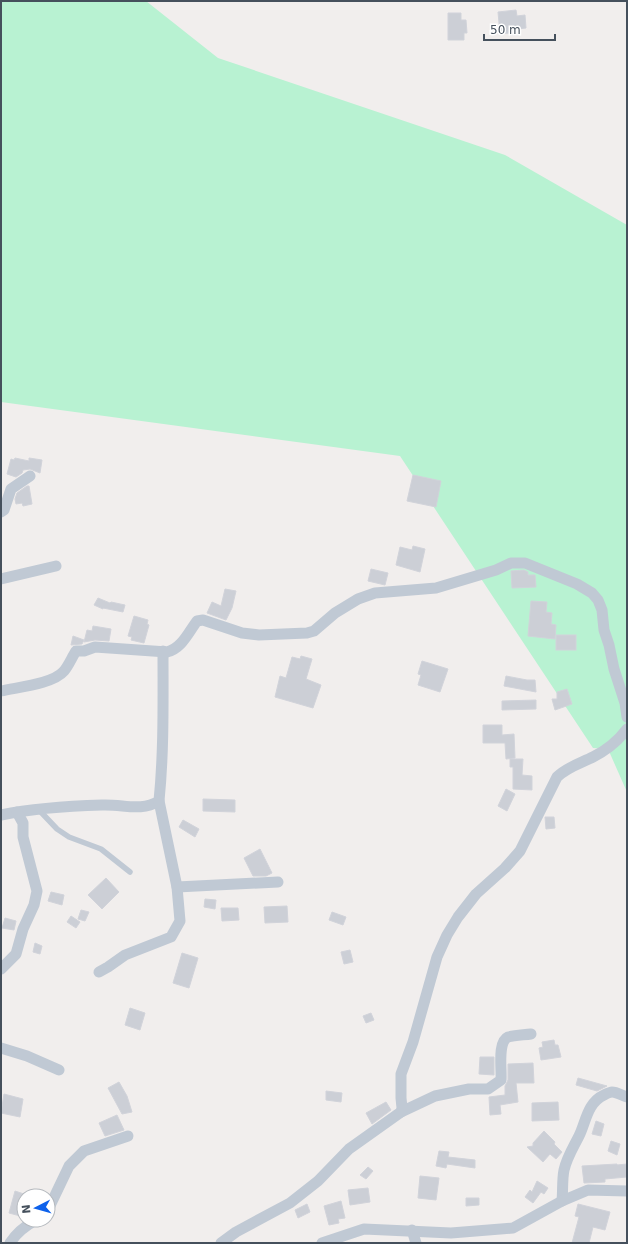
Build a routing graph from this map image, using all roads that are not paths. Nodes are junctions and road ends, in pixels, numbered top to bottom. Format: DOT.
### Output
graph roads {
  1 [pos="30,476"];
  2 [pos="1,512"];
  3 [pos="56,566"];
  4 [pos="1,579"];
  5 [pos="163,652"];
  6 [pos="1,691"];
  7 [pos="627,717"];
  8 [pos="627,729"];
  9 [pos="160,801"];
  10 [pos="37,808"];
  11 [pos="17,812"];
  12 [pos="1,815"];
  13 [pos="130,872"];
  14 [pos="278,882"];
  15 [pos="177,886"];
  16 [pos="1,969"];
  17 [pos="99,972"];
  18 [pos="531,1034"];
  19 [pos="1,1048"];
  20 [pos="59,1070"];
  21 [pos="627,1097"];
  22 [pos="401,1112"];
  23 [pos="128,1136"];
  24 [pos="627,1192"];
  25 [pos="56,1193"];
  26 [pos="562,1201"];
  27 [pos="24,1228"];
  28 [pos="412,1230"];
  29 [pos="10,1243"];
  30 [pos="221,1243"];
  31 [pos="322,1243"];
  32 [pos="416,1243"];
  1 -- 2 [label="street"];
  3 -- 4 [label="street"];
  5 -- 6 [label="street"];
  5 -- 7 [label="street"];
  5 -- 9 [label="street"];
  8 -- 22 [label="street"];
  9 -- 10 [label="street"];
  9 -- 15 [label="street"];
  10 -- 11 [label="street"];
  10 -- 13 [label="lane"];
  11 -- 12 [label="street"];
  11 -- 16 [label="street"];
  14 -- 15 [label="street"];
  15 -- 17 [label="street"];
  18 -- 22 [label="street"];
  19 -- 20 [label="street"];
  21 -- 26 [label="street"];
  22 -- 30 [label="street"];
  23 -- 25 [label="street"];
  24 -- 26 [label="street"];
  26 -- 28 [label="street"];
  27 -- 29 [label="street"];
  28 -- 31 [label="street"];
  28 -- 32 [label="street"];
}
